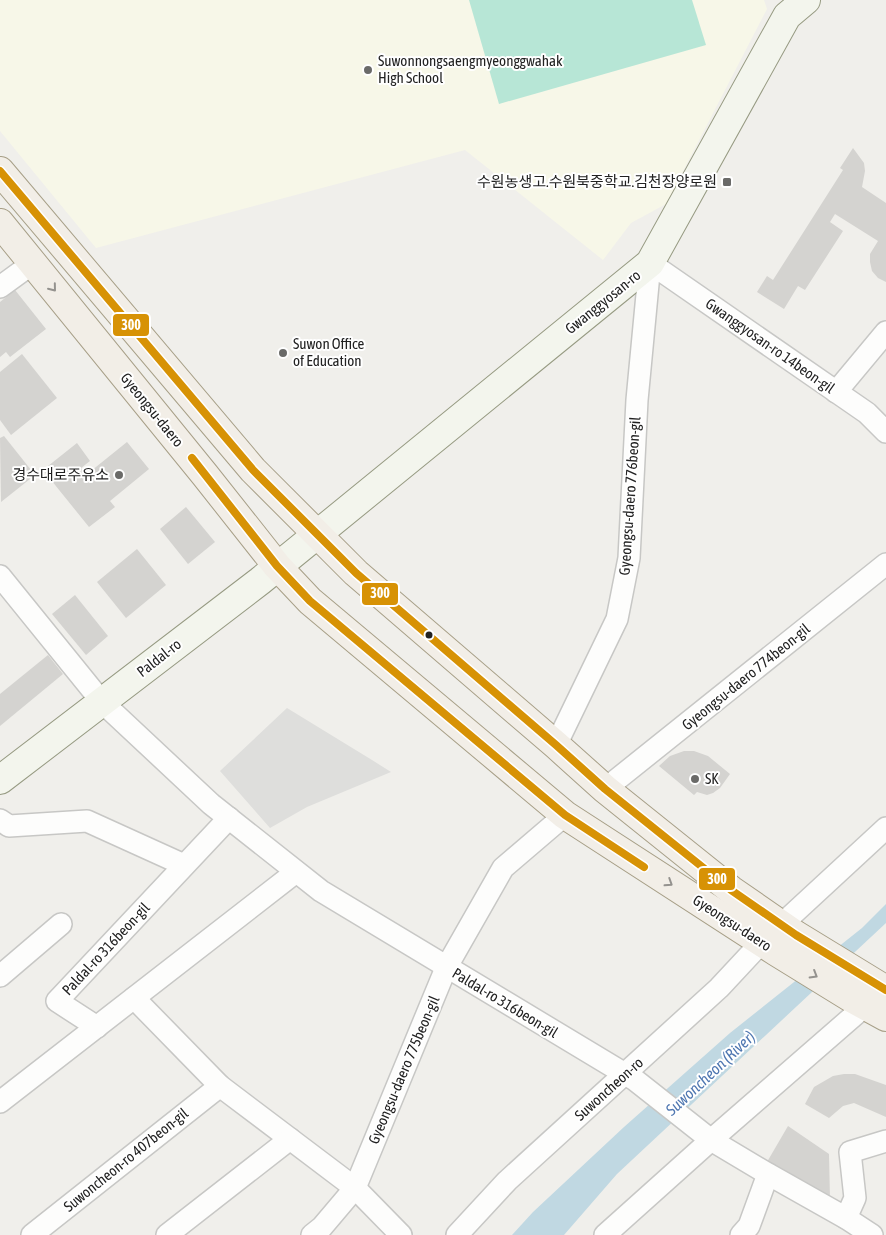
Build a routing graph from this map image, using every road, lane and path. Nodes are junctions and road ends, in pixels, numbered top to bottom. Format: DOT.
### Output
graph roads {
  1 [pos="806,0"];
  2 [pos="0,171"];
  3 [pos="0,223"];
  4 [pos="33,263"];
  5 [pos="650,263"];
  6 [pos="0,287"];
  7 [pos="886,332"];
  8 [pos="836,392"];
  9 [pos="886,432"];
  10 [pos="317,535"];
  11 [pos="886,564"];
  12 [pos="277,566"];
  13 [pos="0,576"];
  14 [pos="102,702"];
  15 [pos="556,744"];
  16 [pos="0,780"];
  17 [pos="605,789"];
  18 [pos="566,815"];
  19 [pos="229,818"];
  20 [pos="0,820"];
  21 [pos="886,828"];
  22 [pos="184,866"];
  23 [pos="296,872"];
  24 [pos="61,924"];
  25 [pos="778,939"];
  26 [pos="446,968"];
  27 [pos="0,976"];
  28 [pos="876,995"];
  29 [pos="134,998"];
  30 [pos="97,1027"];
  31 [pos="629,1078"];
  32 [pos="220,1086"];
  33 [pos="0,1102"];
  34 [pos="290,1138"];
  35 [pos="708,1138"];
  36 [pos="886,1141"];
  37 [pos="768,1174"];
  38 [pos="355,1188"];
  39 [pos="846,1218"];
  40 [pos="869,1234"];
  41 [pos="32,1235"];
  42 [pos="166,1235"];
  43 [pos="312,1235"];
  44 [pos="400,1235"];
  45 [pos="457,1235"];
  46 [pos="605,1235"];
  47 [pos="741,1235"];
  1 -- 5 [label="main road, Gwanggyosan-ro"];
  2 -- 10 [label="main road, Gyeongsu-daero"];
  3 -- 4 [label="main road, Gyeongsu-daero"];
  4 -- 6 [label="street"];
  4 -- 12 [label="main road, Gyeongsu-daero, one-way"];
  5 -- 8 [label="street, Gwanggyosan-ro 14beon-gil"];
  5 -- 10 [label="main road, Gwanggyosan-ro"];
  5 -- 15 [label="street, Gyeongsu-daero 776beon-gil"];
  7 -- 8 [label="street"];
  8 -- 9 [label="street, Gwanggyosan-ro 14beon-gil"];
  10 -- 12 [label="main road, Paldal-ro"];
  10 -- 15 [label="main road, Gyeongsu-daero"];
  11 -- 17 [label="street, Gyeongsu-daero 774beon-gil"];
  12 -- 14 [label="main road, Paldal-ro"];
  12 -- 18 [label="main road, Gyeongsu-daero"];
  13 -- 14 [label="street, Paldal-ro 316beon-gil"];
  14 -- 16 [label="main road, Paldal-ro"];
  14 -- 19 [label="street, Paldal-ro 316beon-gil"];
  15 -- 17 [label="main road, Gyeongsu-daero"];
  17 -- 25 [label="main road, Gyeongsu-daero"];
  18 -- 25 [label="main road, Gyeongsu-daero, one-way"];
  18 -- 26 [label="street, Gyeongsu-daero 775beon-gil"];
  19 -- 22 [label="street, Paldal-ro 316beon-gil"];
  19 -- 23 [label="street, Paldal-ro 316beon-gil"];
  20 -- 22 [label="street"];
  21 -- 25 [label="street, Suwoncheon-ro"];
  22 -- 30 [label="street, Paldal-ro 316beon-gil"];
  23 -- 26 [label="street, Paldal-ro 316beon-gil"];
  23 -- 29 [label="street"];
  24 -- 27 [label="street"];
  25 -- 28 [label="main road, Gyeongsu-daero"];
  25 -- 31 [label="street, Suwoncheon-ro"];
  26 -- 31 [label="street, Paldal-ro 316beon-gil"];
  26 -- 38 [label="street, Gyeongsu-daero 775beon-gil"];
  28 -- 35 [label="street"];
  29 -- 30 [label="street"];
  29 -- 32 [label="street"];
  30 -- 33 [label="street"];
  31 -- 35 [label="street, Paldal-ro 316beon-gil"];
  31 -- 45 [label="street, Suwoncheon-ro"];
  32 -- 34 [label="street"];
  32 -- 41 [label="street, Suwoncheon-ro 407beon-gil"];
  34 -- 38 [label="street"];
  34 -- 42 [label="street"];
  35 -- 37 [label="street, Paldal-ro 316beon-gil"];
  35 -- 46 [label="street"];
  36 -- 39 [label="street"];
  37 -- 39 [label="street, Paldal-ro 316beon-gil"];
  37 -- 47 [label="street"];
  38 -- 43 [label="street, Gyeongsu-daero 775beon-gil"];
  38 -- 44 [label="street"];
  39 -- 40 [label="street, Paldal-ro 316beon-gil"];
}
